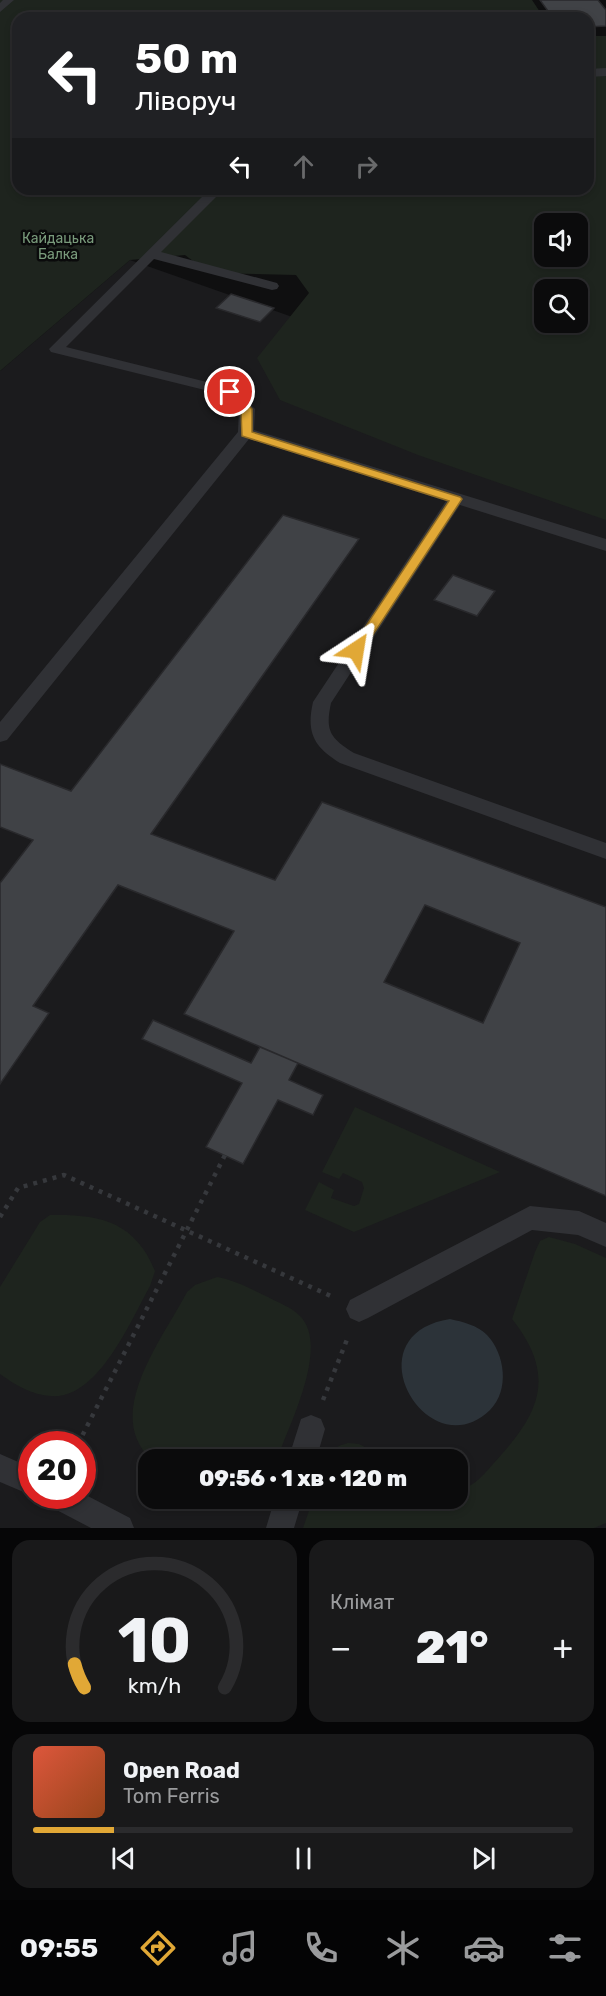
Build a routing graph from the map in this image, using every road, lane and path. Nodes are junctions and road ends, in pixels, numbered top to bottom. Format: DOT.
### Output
graph roads {
  1 [pos="9,0"];
  2 [pos="0,9"];
  3 [pos="211,195"];
  4 [pos="151,254"];
  5 [pos="272,286"];
  6 [pos="246,434"];
  7 [pos="456,499"];
  8 [pos="606,546"];
  9 [pos="0,735"];
  10 [pos="606,851"];
  11 [pos="225,1155"];
  12 [pos="0,1217"];
  13 [pos="187,1230"];
  14 [pos="606,1236"];
  15 [pos="359,1309"];
  16 [pos="311,1428"];
  17 [pos="85,1431"];
  18 [pos="305,1449"];
  19 [pos="0,1468"];
  20 [pos="18,1476"];
  21 [pos="84,1509"];
  22 [pos="286,1509"];
  23 [pos="120,1528"];
  24 [pos="280,1528"];
  1 -- 2 [label="lane"];
  3 -- 4 [label="lane"];
  4 -- 5 [label="lane"];
  4 -- 6 [label="lane"];
  6 -- 7 [label="lane"];
  6 -- 9 [label="lane"];
  7 -- 8 [label="lane"];
  7 -- 10 [label="lane"];
  11 -- 13 [label="path"];
  12 -- 13 [label="path"];
  13 -- 15 [label="path"];
  13 -- 17 [label="path"];
  14 -- 15 [label="lane"];
  15 -- 16 [label="path"];
  16 -- 18 [label="lane"];
  19 -- 20 [label="lane"];
  21 -- 23 [label="lane"];
  22 -- 24 [label="lane"];
}
